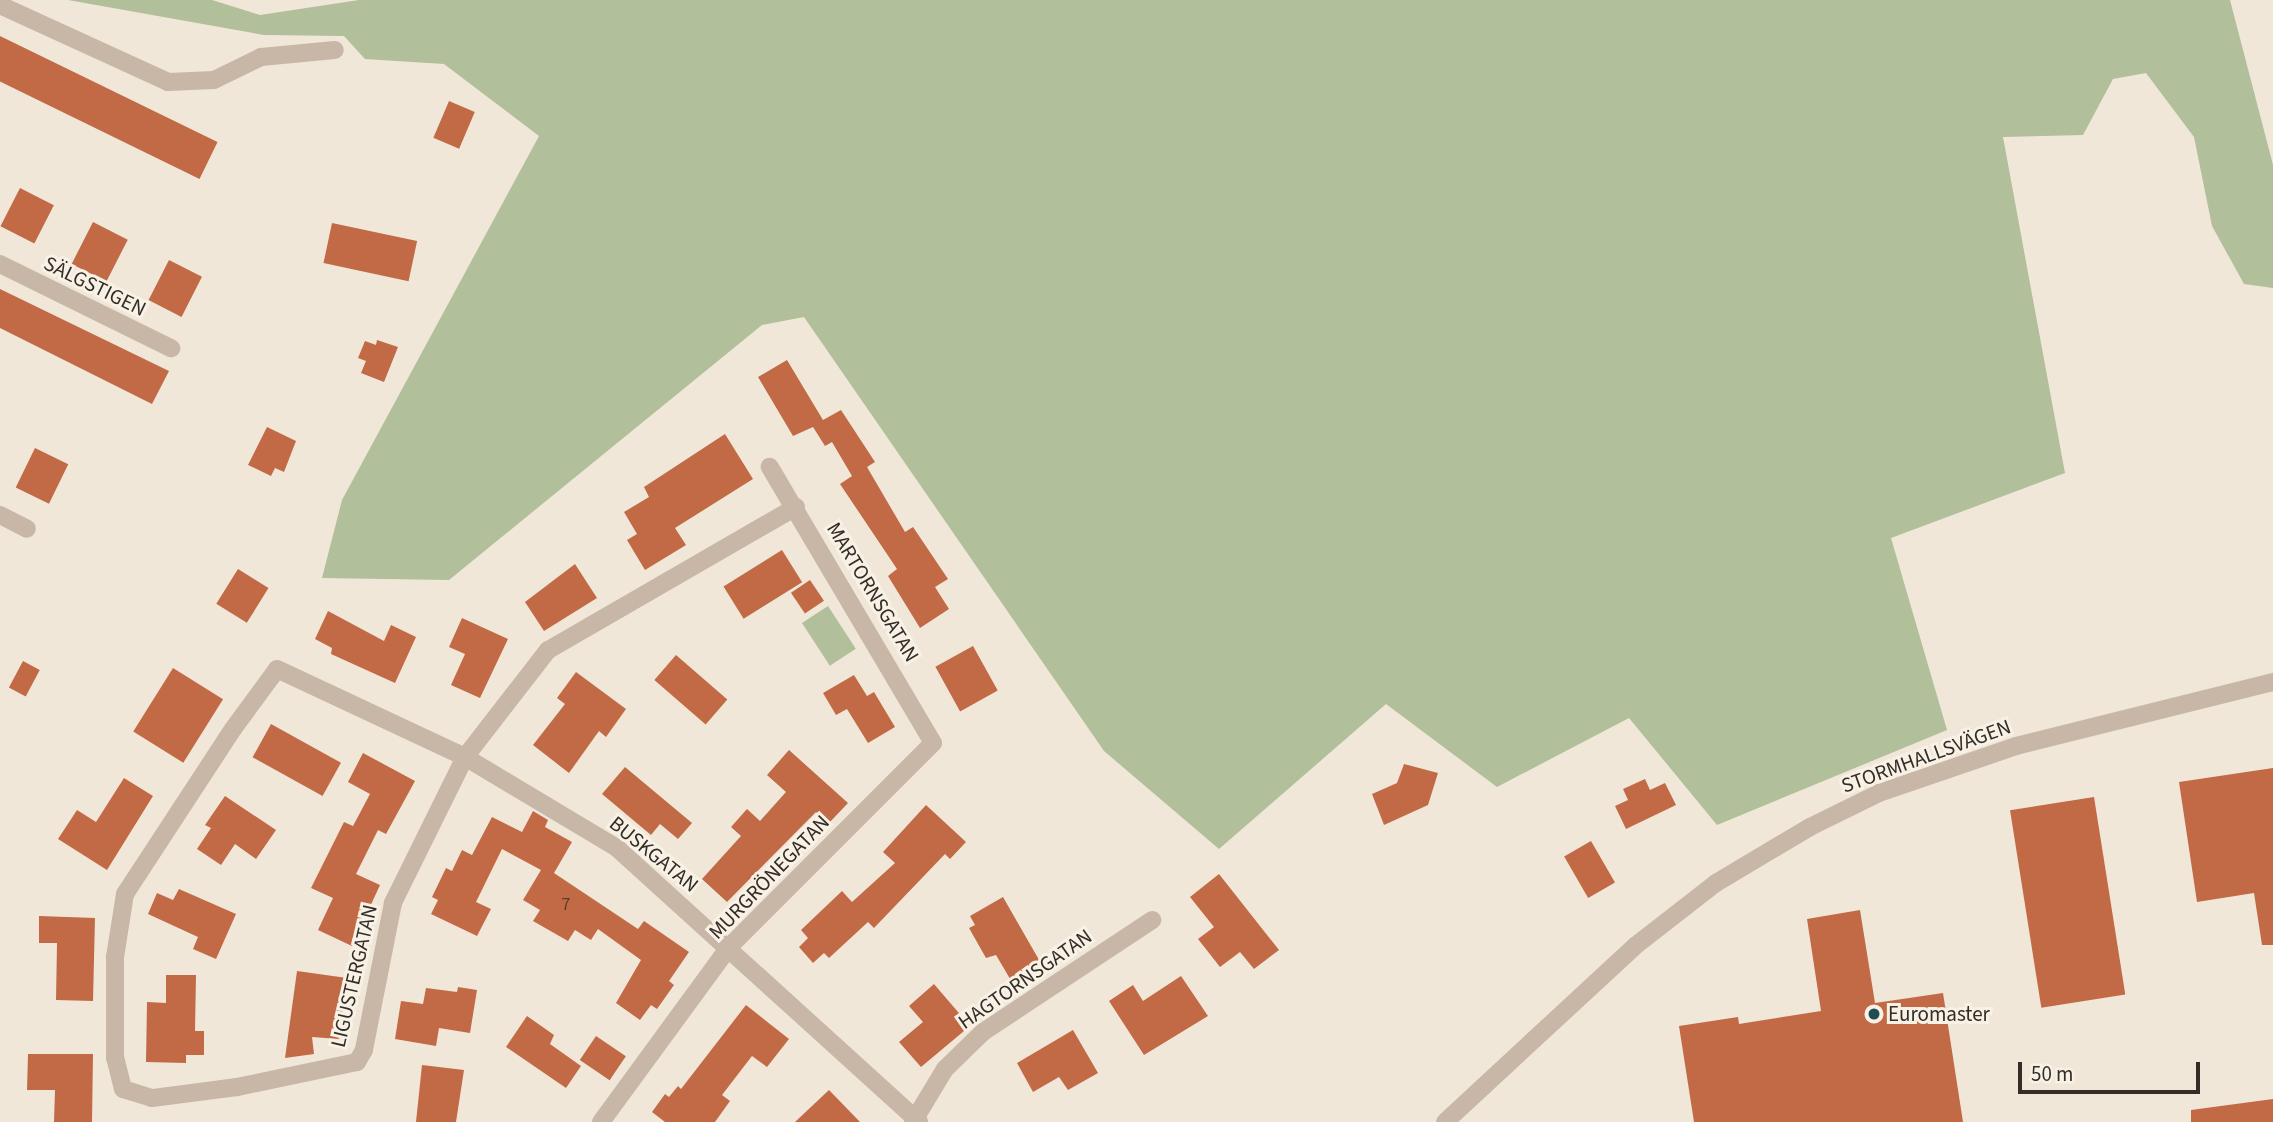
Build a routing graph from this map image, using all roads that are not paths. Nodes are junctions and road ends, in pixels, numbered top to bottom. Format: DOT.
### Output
graph roads {
  1 [pos="0,5"];
  2 [pos="335,50"];
  3 [pos="0,264"];
  4 [pos="170,348"];
  5 [pos="770,467"];
  6 [pos="796,507"];
  7 [pos="0,515"];
  8 [pos="27,529"];
  9 [pos="277,669"];
  10 [pos="2273,682"];
  11 [pos="933,743"];
  12 [pos="465,757"];
  13 [pos="1152,920"];
  14 [pos="730,946"];
  15 [pos="916,1121"];
  16 [pos="601,1122"];
  17 [pos="1445,1122"];
  1 -- 2 [label="street"];
  3 -- 4 [label="street, SÄLGSTIGEN"];
  5 -- 6 [label="street, MARTORNSGATAN"];
  6 -- 11 [label="street, MARTORNSGATAN"];
  6 -- 12 [label="street, LIGUSTERGATAN"];
  7 -- 8 [label="street"];
  9 -- 12 [label="street, BUSKGATAN"];
  9 -- 12 [label="street, LIGUSTERGATAN"];
  10 -- 17 [label="street, STORMHALLSVÄGEN"];
  11 -- 14 [label="street, MURGRÖNEGATAN"];
  12 -- 14 [label="street, BUSKGATAN"];
  13 -- 15 [label="street, HAGTORNSGATAN"];
  14 -- 15 [label="street, BUSKGATAN"];
  14 -- 16 [label="street, MURGRÖNEGATAN"];
}
